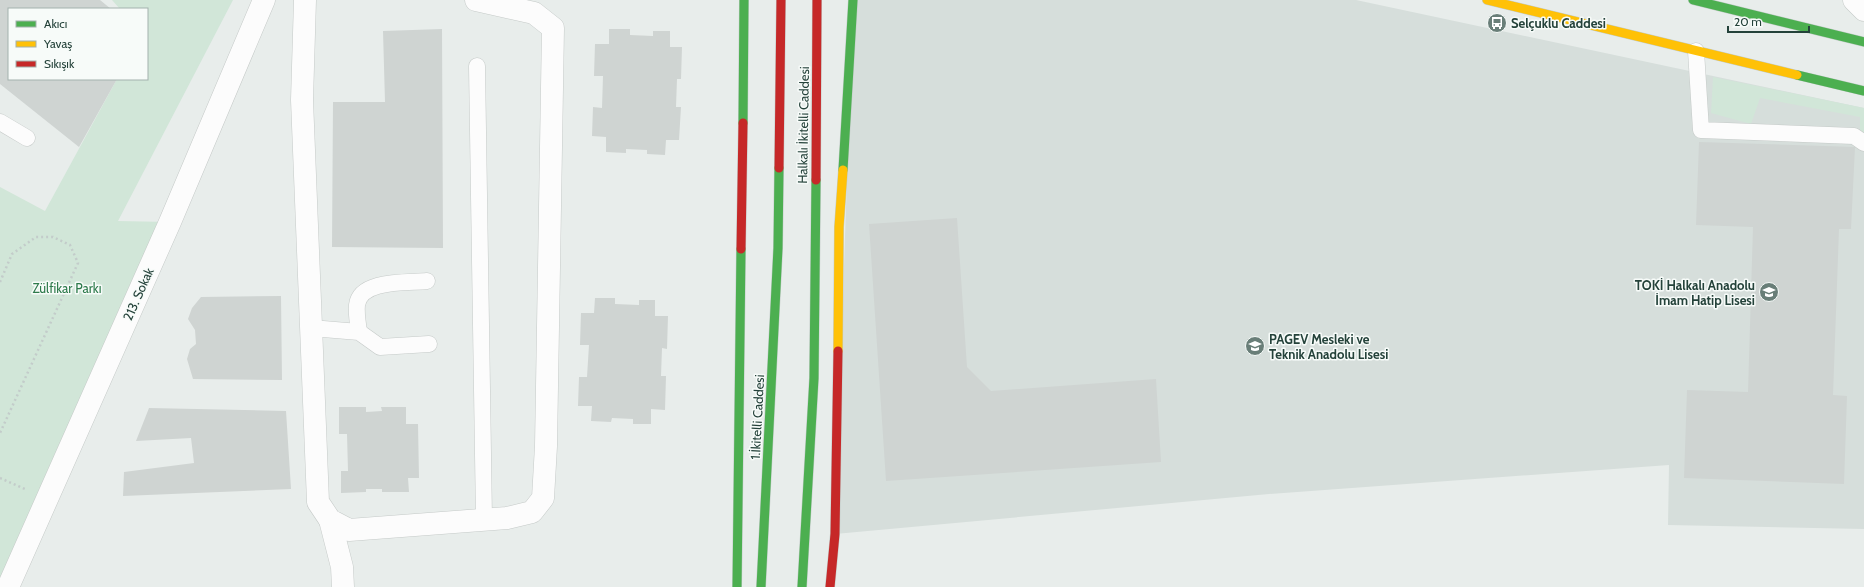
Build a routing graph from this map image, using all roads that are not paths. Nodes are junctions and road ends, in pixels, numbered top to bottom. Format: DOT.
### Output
graph roads {
  1 [pos="264,0"];
  2 [pos="305,0"];
  3 [pos="476,0"];
  4 [pos="744,0"];
  5 [pos="781,0"];
  6 [pos="817,0"];
  7 [pos="853,0"];
  8 [pos="1487,0"];
  9 [pos="1693,0"];
  10 [pos="1854,0"];
  11 [pos="1860,0"];
  12 [pos="1864,6"];
  13 [pos="1864,10"];
  14 [pos="1864,42"];
  15 [pos="1696,51"];
  16 [pos="476,66"];
  17 [pos="1864,91"];
  18 [pos="0,122"];
  19 [pos="27,138"];
  20 [pos="1864,143"];
  21 [pos="778,248"];
  22 [pos="427,281"];
  23 [pos="311,328"];
  24 [pos="359,332"];
  25 [pos="429,344"];
  26 [pos="740,475"];
  27 [pos="330,520"];
  28 [pos="484,520"];
  29 [pos="748,520"];
  30 [pos="753,550"];
  31 [pos="8,587"];
  32 [pos="343,587"];
  33 [pos="738,587"];
  34 [pos="760,587"];
  35 [pos="802,587"];
  36 [pos="830,587"];
  1 -- 31 [label="street, 213. Sokak"];
  2 -- 23 [label="street"];
  3 -- 28 [label="street"];
  4 -- 26 [label="main road"];
  5 -- 21 [label="main road, Halkalı İkitelli Caddesi"];
  6 -- 35 [label="main road, Halkalı İkitelli Caddesi"];
  7 -- 36 [label="main road"];
  8 -- 15 [label="main road"];
  9 -- 14 [label="main road"];
  10 -- 13 [label="street"];
  11 -- 12 [label="street"];
  15 -- 17 [label="main road"];
  15 -- 20 [label="lane"];
  16 -- 28 [label="lane"];
  18 -- 19 [label="lane"];
  21 -- 34 [label="main road, 1.İkitelli Caddesi"];
  22 -- 24 [label="lane"];
  23 -- 24 [label="lane"];
  23 -- 27 [label="street"];
  24 -- 25 [label="lane"];
  26 -- 29 [label="main road"];
  26 -- 33 [label="main road"];
  27 -- 28 [label="street"];
  27 -- 32 [label="street"];
  30 -- 34 [label="main road"];
}
